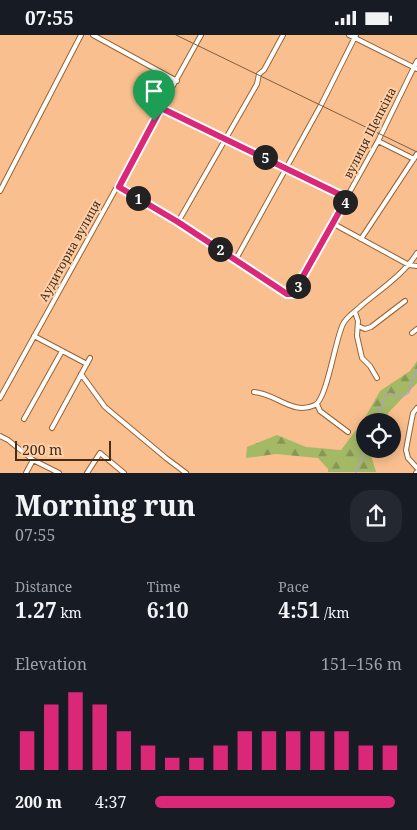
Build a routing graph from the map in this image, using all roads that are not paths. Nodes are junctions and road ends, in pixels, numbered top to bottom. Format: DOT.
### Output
graph roads {
  1 [pos="81,35"];
  2 [pos="93,35"];
  3 [pos="201,35"];
  4 [pos="283,35"];
  5 [pos="349,35"];
  6 [pos="356,36"];
  7 [pos="417,61"];
  8 [pos="415,68"];
  9 [pos="177,81"];
  10 [pos="161,108"];
  11 [pos="226,139"];
  12 [pos="378,141"];
  13 [pos="417,154"];
  14 [pos="414,159"];
  15 [pos="286,168"];
  16 [pos="119,186"];
  17 [pos="0,191"];
  18 [pos="347,198"];
  19 [pos="178,222"];
  20 [pos="332,223"];
  21 [pos="362,239"];
  22 [pos="417,253"];
  23 [pos="236,259"];
  24 [pos="409,265"];
  25 [pos="417,266"];
  26 [pos="405,301"];
  27 [pos="355,312"];
  28 [pos="358,326"];
  29 [pos="417,329"];
  30 [pos="412,333"];
  31 [pos="34,336"];
  32 [pos="62,351"];
  33 [pos="90,358"];
  34 [pos="87,364"];
  35 [pos="81,374"];
  36 [pos="377,378"];
  37 [pos="254,392"];
  38 [pos="0,398"];
  39 [pos="317,405"];
  40 [pos="417,408"];
  41 [pos="24,419"];
  42 [pos="52,428"];
  43 [pos="348,432"];
  44 [pos="0,436"];
  45 [pos="33,460"];
  46 [pos="417,468"];
  47 [pos="26,473"];
  48 [pos="59,473"];
  49 [pos="87,473"];
  50 [pos="124,473"];
  51 [pos="186,473"];
  1 -- 17 [label="street"];
  2 -- 9 [label="street"];
  3 -- 9 [label="street, Аудиторна вулиця"];
  4 -- 11 [label="street"];
  5 -- 6 [label="street"];
  6 -- 8 [label="street"];
  6 -- 15 [label="street"];
  7 -- 8 [label="street, вулиця Щепкіна"];
  8 -- 12 [label="street, вулиця Щепкіна"];
  9 -- 10 [label="street, Аудиторна вулиця"];
  10 -- 11 [label="street"];
  10 -- 16 [label="street, Аудиторна вулиця"];
  11 -- 15 [label="street"];
  11 -- 19 [label="street"];
  12 -- 14 [label="street"];
  12 -- 18 [label="street, вулиця Щепкіна"];
  13 -- 14 [label="street"];
  14 -- 21 [label="street"];
  15 -- 18 [label="street"];
  15 -- 23 [label="street"];
  16 -- 19 [label="street"];
  16 -- 31 [label="street, Аудиторна вулиця"];
  18 -- 20 [label="street, вулиця Щепкіна"];
  19 -- 23 [label="street"];
  20 -- 21 [label="street"];
  20 -- 23 [label="street, вулиця Щепкіна"];
  21 -- 24 [label="street"];
  22 -- 24 [label="street"];
  24 -- 25 [label="street"];
  24 -- 27 [label="street"];
  26 -- 28 [label="street"];
  27 -- 28 [label="street"];
  27 -- 39 [label="street"];
  28 -- 36 [label="street"];
  29 -- 30 [label="street"];
  31 -- 32 [label="street"];
  31 -- 38 [label="street, Аудиторна вулиця"];
  32 -- 34 [label="street"];
  32 -- 41 [label="street"];
  33 -- 34 [label="street"];
  34 -- 35 [label="street"];
  35 -- 42 [label="street"];
  35 -- 51 [label="street"];
  37 -- 39 [label="street"];
  39 -- 43 [label="street"];
  40 -- 46 [label="street"];
  44 -- 45 [label="street"];
  45 -- 47 [label="street"];
  45 -- 48 [label="street"];
  49 -- 50 [label="street"];
}
